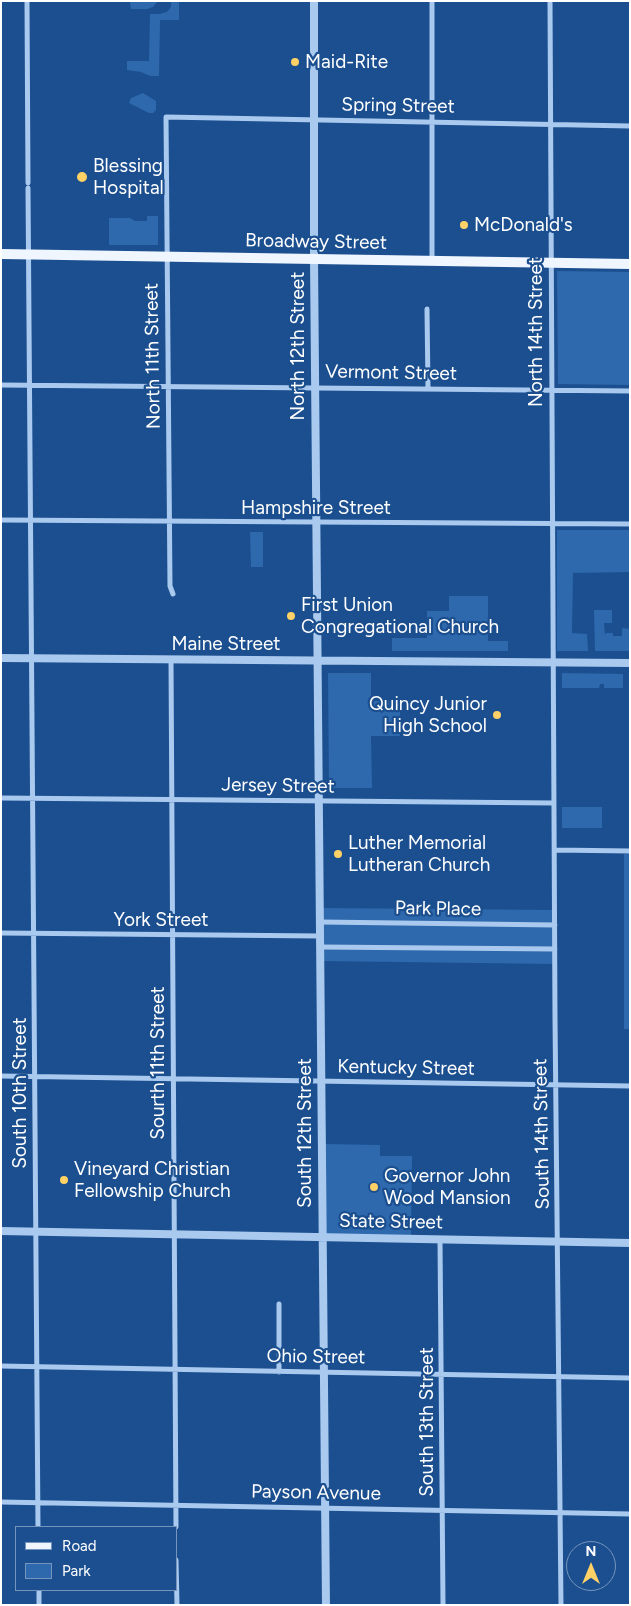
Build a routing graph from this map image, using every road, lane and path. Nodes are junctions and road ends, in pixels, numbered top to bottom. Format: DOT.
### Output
graph roads {
  1 [pos="26,1"];
  2 [pos="314,1"];
  3 [pos="432,1"];
  4 [pos="550,1"];
  5 [pos="166,117"];
  6 [pos="314,120"];
  7 [pos="432,122"];
  8 [pos="550,125"];
  9 [pos="630,126"];
  10 [pos="1,254"];
  11 [pos="29,255"];
  12 [pos="167,257"];
  13 [pos="314,260"];
  14 [pos="432,261"];
  15 [pos="551,263"];
  16 [pos="630,264"];
  17 [pos="428,309"];
  18 [pos="1,385"];
  19 [pos="30,385"];
  20 [pos="169,386"];
  21 [pos="315,387"];
  22 [pos="428,388"];
  23 [pos="552,390"];
  24 [pos="630,391"];
  25 [pos="1,520"];
  26 [pos="30,520"];
  27 [pos="170,521"];
  28 [pos="316,523"];
  29 [pos="552,524"];
  30 [pos="630,524"];
  31 [pos="173,594"];
  32 [pos="1,658"];
  33 [pos="32,658"];
  34 [pos="171,659"];
  35 [pos="318,660"];
  36 [pos="554,662"];
  37 [pos="630,663"];
  38 [pos="1,798"];
  39 [pos="33,798"];
  40 [pos="172,800"];
  41 [pos="319,801"];
  42 [pos="554,803"];
  43 [pos="555,850"];
  44 [pos="630,851"];
  45 [pos="320,922"];
  46 [pos="555,925"];
  47 [pos="1,933"];
  48 [pos="34,934"];
  49 [pos="172,935"];
  50 [pos="320,936"];
  51 [pos="320,947"];
  52 [pos="555,949"];
  53 [pos="1,1076"];
  54 [pos="35,1076"];
  55 [pos="173,1078"];
  56 [pos="321,1081"];
  57 [pos="556,1085"];
  58 [pos="630,1086"];
  59 [pos="1,1231"];
  60 [pos="36,1232"];
  61 [pos="174,1234"];
  62 [pos="322,1237"];
  63 [pos="440,1240"];
  64 [pos="558,1242"];
  65 [pos="630,1243"];
  66 [pos="279,1304"];
  67 [pos="1,1366"];
  68 [pos="37,1367"];
  69 [pos="175,1370"];
  70 [pos="279,1372"];
  71 [pos="323,1372"];
  72 [pos="441,1375"];
  73 [pos="559,1377"];
  74 [pos="630,1378"];
  75 [pos="1,1502"];
  76 [pos="38,1503"];
  77 [pos="176,1505"];
  78 [pos="324,1508"];
  79 [pos="442,1510"];
  80 [pos="560,1512"];
  81 [pos="630,1514"];
  82 [pos="38,1526"];
  83 [pos="176,1526"];
  84 [pos="39,1591"];
  85 [pos="176,1591"];
  86 [pos="39,1605"];
  87 [pos="176,1605"];
  88 [pos="326,1605"];
  89 [pos="443,1605"];
  90 [pos="561,1605"];
  1 -- 11 [label="street, South 10th Street"];
  2 -- 6 [label="street, North 12th Street"];
  3 -- 7 [label="street"];
  4 -- 8 [label="street, North 14th Street"];
  5 -- 6 [label="street, Spring Street"];
  5 -- 12 [label="street, North 11th Street"];
  6 -- 7 [label="street, Spring Street"];
  6 -- 13 [label="street, North 12th Street"];
  7 -- 8 [label="street, Spring Street"];
  7 -- 14 [label="street"];
  8 -- 9 [label="street, Spring Street"];
  8 -- 15 [label="street, North 14th Street"];
  10 -- 11 [label="main road, Broadway Street"];
  11 -- 12 [label="main road, Broadway Street"];
  11 -- 19 [label="street, South 10th Street"];
  12 -- 13 [label="main road, Broadway Street"];
  12 -- 20 [label="street, North 11th Street"];
  13 -- 14 [label="main road, Broadway Street"];
  13 -- 21 [label="street, North 12th Street"];
  14 -- 15 [label="main road, Broadway Street"];
  15 -- 16 [label="main road, Broadway Street"];
  15 -- 23 [label="street, North 14th Street"];
  17 -- 22 [label="street"];
  18 -- 19 [label="street, Vermont Street"];
  19 -- 20 [label="street, Vermont Street"];
  19 -- 26 [label="street, South 10th Street"];
  20 -- 21 [label="street, Vermont Street"];
  20 -- 27 [label="street, North 11th Street"];
  21 -- 22 [label="street, Vermont Street"];
  21 -- 28 [label="street, North 12th Street"];
  22 -- 23 [label="street, Vermont Street"];
  23 -- 24 [label="street, Vermont Street"];
  23 -- 29 [label="street, North 14th Street"];
  25 -- 26 [label="street, Hampshire Street"];
  26 -- 27 [label="street, Hampshire Street"];
  26 -- 33 [label="street, South 10th Street"];
  27 -- 28 [label="street, Hampshire Street"];
  27 -- 31 [label="street, North 11th Street"];
  28 -- 29 [label="street, Hampshire Street"];
  28 -- 35 [label="street, North 12th Street"];
  29 -- 30 [label="street, Hampshire Street"];
  29 -- 36 [label="street, North 14th Street"];
  32 -- 33 [label="street, Maine Street"];
  33 -- 34 [label="street, Maine Street"];
  33 -- 39 [label="street, South 10th Street"];
  34 -- 35 [label="street, Maine Street"];
  34 -- 40 [label="street, Sourth 11th Street"];
  35 -- 36 [label="street, Maine Street"];
  35 -- 41 [label="street, South 12th Street"];
  36 -- 37 [label="street, Maine Street"];
  36 -- 42 [label="street, South 14th Street"];
  38 -- 39 [label="street, Jersey Street"];
  39 -- 40 [label="street, Jersey Street"];
  39 -- 48 [label="street, South 10th Street"];
  40 -- 41 [label="street, Jersey Street"];
  40 -- 49 [label="street, Sourth 11th Street"];
  41 -- 42 [label="street, Jersey Street"];
  41 -- 45 [label="street, South 12th Street"];
  42 -- 43 [label="street, South 14th Street"];
  43 -- 44 [label="street"];
  43 -- 46 [label="street, South 14th Street"];
  45 -- 46 [label="street, Park Place"];
  45 -- 50 [label="street, South 12th Street"];
  46 -- 52 [label="street, South 14th Street"];
  47 -- 48 [label="street, York Street"];
  48 -- 49 [label="street, York Street"];
  48 -- 54 [label="street, South 10th Street"];
  49 -- 50 [label="street, York Street"];
  49 -- 55 [label="street, Sourth 11th Street"];
  50 -- 51 [label="street, South 12th Street"];
  51 -- 52 [label="street, Park Place"];
  51 -- 56 [label="street, South 12th Street"];
  52 -- 57 [label="street, South 14th Street"];
  53 -- 54 [label="street, Kentucky Street"];
  54 -- 55 [label="street, Kentucky Street"];
  54 -- 60 [label="street, South 10th Street"];
  55 -- 56 [label="street, Kentucky Street"];
  55 -- 61 [label="street, Sourth 11th Street"];
  56 -- 57 [label="street, Kentucky Street"];
  56 -- 62 [label="street, South 12th Street"];
  57 -- 58 [label="street, Kentucky Street"];
  57 -- 64 [label="street, South 14th Street"];
  59 -- 60 [label="street, State Street"];
  60 -- 61 [label="street, State Street"];
  60 -- 68 [label="street, South 10th Street"];
  61 -- 62 [label="street, State Street"];
  61 -- 69 [label="street, Sourth 11th Street"];
  62 -- 63 [label="street, State Street"];
  62 -- 71 [label="street, South 12th Street"];
  63 -- 64 [label="street, State Street"];
  63 -- 72 [label="street, South 13th Street"];
  64 -- 65 [label="street, State Street"];
  64 -- 73 [label="street, South 14th Street"];
  66 -- 70 [label="street"];
  67 -- 68 [label="street, Ohio Street"];
  68 -- 69 [label="street, Ohio Street"];
  68 -- 76 [label="street, South 10th Street"];
  69 -- 70 [label="street, Ohio Street"];
  69 -- 77 [label="street, Sourth 11th Street"];
  70 -- 71 [label="street, Ohio Street"];
  71 -- 72 [label="street, Ohio Street"];
  71 -- 78 [label="street, South 12th Street"];
  72 -- 73 [label="street, Ohio Street"];
  72 -- 79 [label="street, South 13th Street"];
  73 -- 74 [label="street, Ohio Street"];
  73 -- 80 [label="street, South 14th Street"];
  75 -- 76 [label="street, Payson Avenue"];
  76 -- 77 [label="street, Payson Avenue"];
  76 -- 82 [label="street, South 10th Street"];
  77 -- 78 [label="street, Payson Avenue"];
  77 -- 83 [label="street, Sourth 11th Street"];
  78 -- 79 [label="street, Payson Avenue"];
  78 -- 88 [label="street, South 12th Street"];
  79 -- 80 [label="street, Payson Avenue"];
  79 -- 89 [label="street, South 13th Street"];
  80 -- 81 [label="street, Payson Avenue"];
  80 -- 90 [label="street, South 14th Street"];
  84 -- 86 [label="street"];
  85 -- 87 [label="street"];
}
